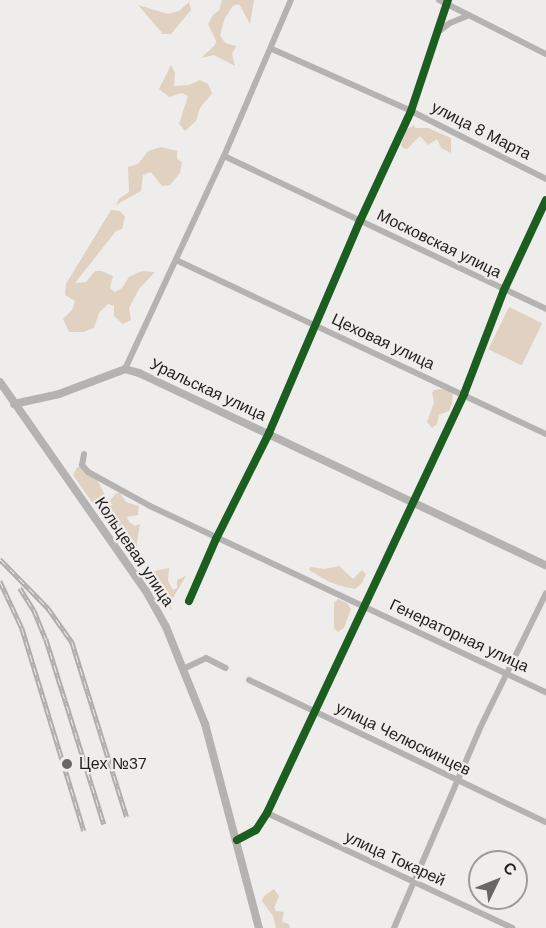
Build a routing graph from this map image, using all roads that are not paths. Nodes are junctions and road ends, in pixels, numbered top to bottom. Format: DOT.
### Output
graph roads {
  1 [pos="291,0"];
  2 [pos="439,0"];
  3 [pos="447,2"];
  4 [pos="467,16"];
  5 [pos="436,33"];
  6 [pos="272,49"];
  7 [pos="546,54"];
  8 [pos="411,111"];
  9 [pos="224,156"];
  10 [pos="546,179"];
  11 [pos="546,200"];
  12 [pos="360,221"];
  13 [pos="176,260"];
  14 [pos="504,290"];
  15 [pos="546,309"];
  16 [pos="316,326"];
  17 [pos="125,369"];
  18 [pos="0,382"];
  19 [pos="464,394"];
  20 [pos="14,404"];
  21 [pos="269,433"];
  22 [pos="546,434"];
  23 [pos="84,454"];
  24 [pos="413,500"];
  25 [pos="216,539"];
  26 [pos="546,565"];
  27 [pos="546,593"];
  28 [pos="189,601"];
  29 [pos="362,606"];
  30 [pos="184,668"];
  31 [pos="226,668"];
  32 [pos="508,673"];
  33 [pos="249,680"];
  34 [pos="546,692"];
  35 [pos="315,711"];
  36 [pos="458,780"];
  37 [pos="267,813"];
  38 [pos="546,822"];
  39 [pos="237,840"];
  40 [pos="412,883"];
  41 [pos="259,928"];
  42 [pos="394,928"];
  43 [pos="512,928"];
  1 -- 6 [label="street"];
  2 -- 3 [label="street"];
  3 -- 4 [label="street"];
  3 -- 5 [label="street"];
  4 -- 5 [label="street"];
  4 -- 7 [label="street"];
  5 -- 8 [label="street"];
  6 -- 8 [label="street, улица 8 Марта"];
  6 -- 9 [label="street"];
  8 -- 10 [label="street, улица 8 Марта"];
  8 -- 12 [label="street"];
  9 -- 12 [label="street, Московская улица"];
  9 -- 13 [label="street"];
  11 -- 14 [label="street"];
  12 -- 14 [label="street, Московская улица"];
  12 -- 16 [label="street"];
  13 -- 16 [label="street, Цеховая улица"];
  13 -- 17 [label="street"];
  14 -- 15 [label="street, Московская улица"];
  14 -- 19 [label="street"];
  16 -- 19 [label="street, Цеховая улица"];
  16 -- 21 [label="street"];
  17 -- 20 [label="street, Уральская улица"];
  17 -- 21 [label="street, Уральская улица"];
  18 -- 20 [label="street, Кольцевая улица"];
  19 -- 22 [label="street, Цеховая улица"];
  19 -- 24 [label="street"];
  20 -- 30 [label="street, Кольцевая улица"];
  21 -- 24 [label="street, Уральская улица"];
  21 -- 25 [label="street"];
  23 -- 25 [label="street, Генераторная улица"];
  24 -- 26 [label="street, Уральская улица"];
  24 -- 29 [label="street"];
  25 -- 28 [label="street"];
  25 -- 29 [label="street, Генераторная улица"];
  27 -- 32 [label="street"];
  29 -- 32 [label="street, Генераторная улица"];
  29 -- 35 [label="street"];
  30 -- 31 [label="street"];
  30 -- 39 [label="street, Кольцевая улица"];
  32 -- 34 [label="street, Генераторная улица"];
  32 -- 36 [label="street"];
  33 -- 35 [label="street, улица Челюскинцев"];
  35 -- 36 [label="street, улица Челюскинцев"];
  35 -- 37 [label="street"];
  36 -- 38 [label="street, улица Челюскинцев"];
  36 -- 40 [label="street"];
  37 -- 39 [label="street"];
  37 -- 40 [label="street, улица Токарей"];
  39 -- 41 [label="street, Кольцевая улица"];
  40 -- 42 [label="street"];
  40 -- 43 [label="street, улица Токарей"];
}
